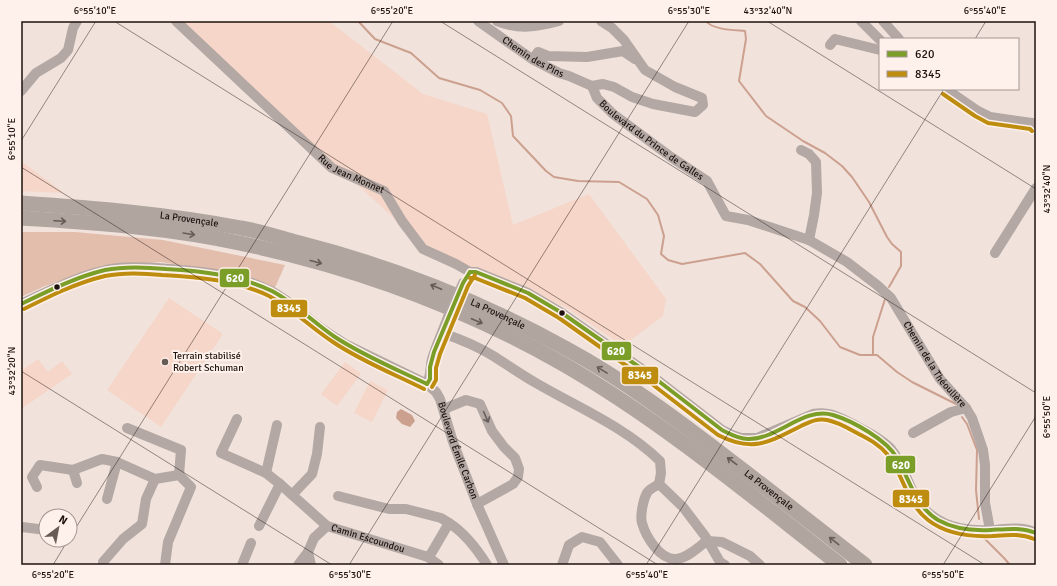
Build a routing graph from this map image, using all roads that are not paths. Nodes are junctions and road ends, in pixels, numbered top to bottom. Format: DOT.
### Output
graph roads {
  1 [pos="77,21"];
  2 [pos="176,21"];
  3 [pos="497,21"];
  4 [pos="559,21"];
  5 [pos="601,21"];
  6 [pos="861,21"];
  7 [pos="883,21"];
  8 [pos="483,22"];
  9 [pos="615,24"];
  10 [pos="898,38"];
  11 [pos="879,39"];
  12 [pos="830,45"];
  13 [pos="879,50"];
  14 [pos="533,60"];
  15 [pos="641,64"];
  16 [pos="592,86"];
  17 [pos="947,90"];
  18 [pos="21,91"];
  19 [pos="1036,126"];
  20 [pos="801,150"];
  21 [pos="1036,188"];
  22 [pos="1036,194"];
  23 [pos="21,203"];
  24 [pos="21,218"];
  25 [pos="1012,233"];
  26 [pos="809,240"];
  27 [pos="995,253"];
  28 [pos="470,272"];
  29 [pos="21,304"];
  30 [pos="442,333"];
  31 [pos="427,384"];
  32 [pos="966,408"];
  33 [pos="444,409"];
  34 [pos="237,419"];
  35 [pos="277,425"];
  36 [pos="320,427"];
  37 [pos="127,428"];
  38 [pos="913,433"];
  39 [pos="117,462"];
  40 [pos="74,470"];
  41 [pos="266,473"];
  42 [pos="179,475"];
  43 [pos="155,479"];
  44 [pos="77,483"];
  45 [pos="280,484"];
  46 [pos="659,484"];
  47 [pos="37,487"];
  48 [pos="292,495"];
  49 [pos="338,496"];
  50 [pos="107,499"];
  51 [pos="477,504"];
  52 [pos="448,523"];
  53 [pos="259,526"];
  54 [pos="327,526"];
  55 [pos="21,528"];
  56 [pos="38,529"];
  57 [pos="990,530"];
  58 [pos="1036,533"];
  59 [pos="707,541"];
  60 [pos="251,543"];
  61 [pos="308,552"];
  62 [pos="428,557"];
  63 [pos="104,562"];
  64 [pos="165,565"];
  65 [pos="242,565"];
  66 [pos="298,565"];
  67 [pos="311,565"];
  68 [pos="439,565"];
  69 [pos="487,565"];
  70 [pos="504,565"];
  71 [pos="562,565"];
  72 [pos="618,565"];
  73 [pos="725,565"];
  74 [pos="760,565"];
  75 [pos="840,565"];
  76 [pos="865,565"];
  1 -- 18 [label="street"];
  2 -- 28 [label="street, Rue Jean Monnet"];
  3 -- 4 [label="street"];
  5 -- 9 [label="street, Boulevard du Prince de Galles"];
  6 -- 11 [label="street"];
  7 -- 10 [label="street"];
  8 -- 14 [label="street, Chemin des Pins"];
  9 -- 15 [label="street, Boulevard du Prince de Galles"];
  12 -- 13 [label="street"];
  14 -- 15 [label="street"];
  14 -- 16 [label="street, Chemin des Pins"];
  15 -- 16 [label="street, Boulevard du Prince de Galles"];
  16 -- 26 [label="street, Boulevard du Prince de Galles"];
  17 -- 19 [label="street"];
  20 -- 26 [label="street"];
  21 -- 27 [label="street"];
  22 -- 25 [label="street"];
  76 -- 23 [label="highway, La Provençale, one-way"];
  24 -- 75 [label="highway, La Provençale, one-way"];
  26 -- 32 [label="street, Chemin de la Théoulière"];
  28 -- 30 [label="street, bridge"];
  28 -- 57 [label="street, Rue Jean Monnet"];
  29 -- 31 [label="street"];
  30 -- 31 [label="street"];
  30 -- 46 [label="street"];
  31 -- 33 [label="street, Boulevard Émile Carbon"];
  32 -- 38 [label="street"];
  32 -- 57 [label="street, Chemin de la Théoulière"];
  33 -- 51 [label="street, Boulevard Émile Carbon"];
  33 -- 51 [label="street, one-way"];
  34 -- 41 [label="street"];
  35 -- 41 [label="street"];
  36 -- 48 [label="street"];
  37 -- 42 [label="street"];
  39 -- 40 [label="street"];
  39 -- 43 [label="street"];
  39 -- 50 [label="street"];
  40 -- 44 [label="street"];
  40 -- 47 [label="street"];
  41 -- 45 [label="street"];
  42 -- 43 [label="street"];
  42 -- 64 [label="street"];
  43 -- 63 [label="street"];
  45 -- 48 [label="street"];
  45 -- 53 [label="street"];
  46 -- 59 [label="street"];
  46 -- 59 [label="street"];
  48 -- 54 [label="street"];
  49 -- 52 [label="street"];
  51 -- 70 [label="street, Boulevard Émile Carbon"];
  52 -- 62 [label="street"];
  52 -- 69 [label="street"];
  54 -- 61 [label="street, Camin Escoundou"];
  54 -- 62 [label="street, Camin Escoundou"];
  55 -- 56 [label="street"];
  57 -- 58 [label="street, Rue Jean Monnet"];
  59 -- 73 [label="street"];
  59 -- 74 [label="street"];
  60 -- 65 [label="street"];
  61 -- 66 [label="street, Camin Escoundou"];
  61 -- 67 [label="street"];
  62 -- 68 [label="street, Camin Escoundou"];
  71 -- 72 [label="street"];
}
